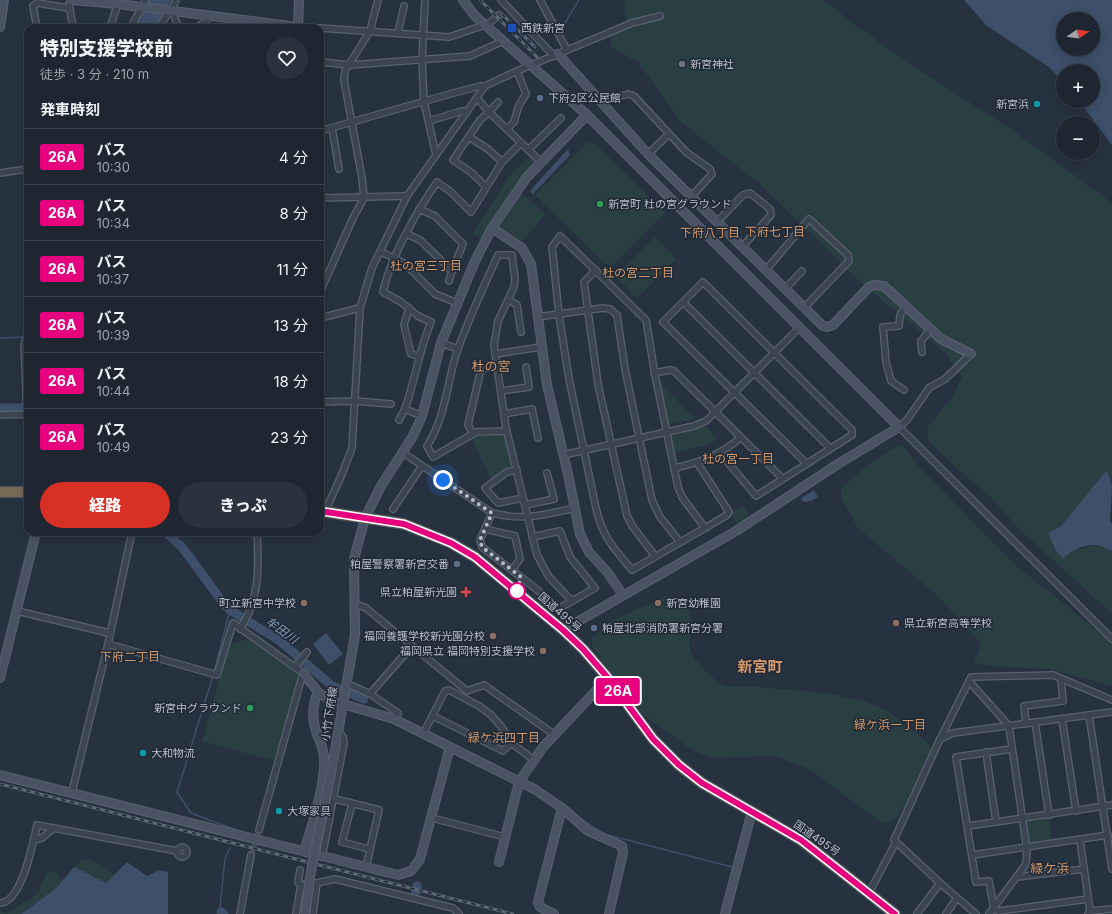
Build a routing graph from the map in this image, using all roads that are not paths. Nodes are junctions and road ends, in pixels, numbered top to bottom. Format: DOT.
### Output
graph roads {
  1 [pos="4,0"];
  2 [pos="146,0"];
  3 [pos="176,0"];
  4 [pos="299,0"];
  5 [pos="378,0"];
  6 [pos="425,0"];
  7 [pos="463,0"];
  8 [pos="501,0"];
  9 [pos="540,0"];
  10 [pos="118,2"];
  11 [pos="69,3"];
  12 [pos="404,6"];
  13 [pos="142,8"];
  14 [pos="172,11"];
  15 [pos="499,15"];
  16 [pos="209,16"];
  17 [pos="660,16"];
  18 [pos="36,24"];
  19 [pos="72,24"];
  20 [pos="111,24"];
  21 [pos="133,24"];
  22 [pos="161,24"];
  23 [pos="177,24"];
  24 [pos="202,24"];
  25 [pos="244,24"];
  26 [pos="298,24"];
  27 [pos="484,24"];
  28 [pos="0,27"];
  29 [pos="324,28"];
  30 [pos="370,32"];
  31 [pos="398,33"];
  32 [pos="422,35"];
  33 [pos="503,41"];
  34 [pos="567,50"];
  35 [pos="556,55"];
  36 [pos="422,60"];
  37 [pos="324,62"];
  38 [pos="350,65"];
  39 [pos="530,65"];
  40 [pos="517,71"];
  41 [pos="485,86"];
  42 [pos="477,98"];
  43 [pos="601,101"];
  44 [pos="424,102"];
  45 [pos="498,102"];
  46 [pos="467,112"];
  47 [pos="489,112"];
  48 [pos="587,115"];
  49 [pos="561,118"];
  50 [pos="429,121"];
  51 [pos="352,122"];
  52 [pos="332,128"];
  53 [pos="507,129"];
  54 [pos="324,130"];
  55 [pos="669,134"];
  56 [pos="469,136"];
  57 [pos="521,143"];
  58 [pos="528,150"];
  59 [pos="648,154"];
  60 [pos="436,155"];
  61 [pos="502,162"];
  62 [pos="541,162"];
  63 [pos="340,169"];
  64 [pos="24,170"];
  65 [pos="0,173"];
  66 [pos="486,187"];
  67 [pos="407,196"];
  68 [pos="691,197"];
  69 [pos="324,198"];
  70 [pos="364,198"];
  71 [pos="419,209"];
  72 [pos="717,222"];
  73 [pos="492,228"];
  74 [pos="407,234"];
  75 [pos="742,247"];
  76 [pos="382,252"];
  77 [pos="395,259"];
  78 [pos="596,270"];
  79 [pos="766,270"];
  80 [pos="452,271"];
  81 [pos="802,271"];
  82 [pos="448,280"];
  83 [pos="324,283"];
  84 [pos="785,289"];
  85 [pos="508,300"];
  86 [pos="683,302"];
  87 [pos="457,303"];
  88 [pos="905,307"];
  89 [pos="360,308"];
  90 [pos="409,308"];
  91 [pos="804,308"];
  92 [pos="588,311"];
  93 [pos="559,315"];
  94 [pos="324,317"];
  95 [pos="537,317"];
  96 [pos="800,327"];
  97 [pos="930,329"];
  98 [pos="521,332"];
  99 [pos="441,343"];
  100 [pos="541,347"];
  101 [pos="458,349"];
  102 [pos="922,352"];
  103 [pos="774,353"];
  104 [pos="495,354"];
  105 [pos="971,354"];
  106 [pos="418,356"];
  107 [pos="497,366"];
  108 [pos="526,367"];
  109 [pos="654,373"];
  110 [pos="754,373"];
  111 [pos="904,390"];
  112 [pos="501,391"];
  113 [pos="735,393"];
  114 [pos="355,401"];
  115 [pos="324,402"];
  116 [pos="391,404"];
  117 [pos="405,409"];
  118 [pos="24,413"];
  119 [pos="715,413"];
  120 [pos="504,414"];
  121 [pos="0,415"];
  122 [pos="422,416"];
  123 [pos="400,420"];
  124 [pos="900,427"];
  125 [pos="507,431"];
  126 [pos="666,432"];
  127 [pos="473,434"];
  128 [pos="538,438"];
  129 [pos="639,438"];
  130 [pos="740,438"];
  131 [pos="612,445"];
  132 [pos="830,448"];
  133 [pos="584,450"];
  134 [pos="402,452"];
  135 [pos="720,453"];
  136 [pos="563,455"];
  137 [pos="806,463"];
  138 [pos="698,464"];
  139 [pos="422,466"];
  140 [pos="674,468"];
  141 [pos="517,470"];
  142 [pos="548,473"];
  143 [pos="782,478"];
  144 [pos="0,492"];
  145 [pos="24,492"];
  146 [pos="523,498"];
  147 [pos="525,505"];
  148 [pos="574,508"];
  149 [pos="324,510"];
  150 [pos="393,510"];
  151 [pos="324,512"];
  152 [pos="492,513"];
  153 [pos="365,518"];
  154 [pos="528,518"];
  155 [pos="705,528"];
  156 [pos="485,529"];
  157 [pos="35,536"];
  158 [pos="131,536"];
  159 [pos="257,536"];
  160 [pos="532,537"];
  161 [pos="680,542"];
  162 [pos="655,556"];
  163 [pos="512,570"];
  164 [pos="540,592"];
  165 [pos="623,596"];
  166 [pos="572,601"];
  167 [pos="356,604"];
  168 [pos="558,609"];
  169 [pos="17,611"];
  170 [pos="241,628"];
  171 [pos="563,630"];
  172 [pos="109,633"];
  173 [pos="1112,639"];
  174 [pos="108,644"];
  175 [pos="412,646"];
  176 [pos="307,652"];
  177 [pos="295,667"];
  178 [pos="303,673"];
  179 [pos="0,678"];
  180 [pos="608,678"];
  181 [pos="1061,679"];
  182 [pos="969,680"];
  183 [pos="345,684"];
  184 [pos="318,692"];
  185 [pos="370,694"];
  186 [pos="1112,700"];
  187 [pos="342,701"];
  188 [pos="1112,712"];
  189 [pos="1089,715"];
  190 [pos="433,716"];
  191 [pos="394,719"];
  192 [pos="1062,719"];
  193 [pos="1035,722"];
  194 [pos="1026,724"];
  195 [pos="1009,726"];
  196 [pos="338,730"];
  197 [pos="423,734"];
  198 [pos="555,735"];
  199 [pos="940,739"];
  200 [pos="511,743"];
  201 [pos="450,746"];
  202 [pos="1012,749"];
  203 [pos="986,752"];
  204 [pos="533,759"];
  205 [pos="0,775"];
  206 [pos="519,782"];
  207 [pos="72,792"];
  208 [pos="335,799"];
  209 [pos="352,804"];
  210 [pos="1112,805"];
  211 [pos="1104,807"];
  212 [pos="562,808"];
  213 [pos="752,811"];
  214 [pos="1076,811"];
  215 [pos="1049,815"];
  216 [pos="432,818"];
  217 [pos="1023,818"];
  218 [pos="996,822"];
  219 [pos="968,826"];
  220 [pos="54,828"];
  221 [pos="259,830"];
  222 [pos="1108,835"];
  223 [pos="505,837"];
  224 [pos="34,840"];
  225 [pos="1080,840"];
  226 [pos="896,842"];
  227 [pos="1027,847"];
  228 [pos="369,849"];
  229 [pos="177,852"];
  230 [pos="304,852"];
  231 [pos="251,855"];
  232 [pos="972,855"];
  233 [pos="322,857"];
  234 [pos="499,862"];
  235 [pos="366,868"];
  236 [pos="1084,869"];
  237 [pos="1112,869"];
  238 [pos="300,870"];
  239 [pos="1017,877"];
  240 [pos="317,883"];
  241 [pos="940,884"];
  242 [pos="302,888"];
  243 [pos="870,893"];
  244 [pos="957,898"];
  245 [pos="1088,899"];
  246 [pos="0,903"];
  247 [pos="1112,909"];
  248 [pos="991,912"];
  249 [pos="1103,912"];
  250 [pos="1089,913"];
  251 [pos="240,914"];
  252 [pos="296,914"];
  253 [pos="305,914"];
  254 [pos="312,914"];
  255 [pos="460,914"];
  256 [pos="554,914"];
  257 [pos="609,914"];
  258 [pos="725,914"];
  259 [pos="895,914"];
  260 [pos="917,914"];
  261 [pos="946,914"];
  262 [pos="976,914"];
  1 -- 28 [label="street"];
  2 -- 13 [label="street"];
  3 -- 14 [label="street"];
  4 -- 26 [label="street"];
  5 -- 30 [label="street"];
  6 -- 32 [label="street"];
  7 -- 27 [label="street"];
  8 -- 35 [label="street"];
  9 -- 34 [label="street"];
  10 -- 11 [label="street"];
  10 -- 13 [label="street"];
  10 -- 20 [label="street"];
  11 -- 18 [label="street"];
  11 -- 19 [label="street"];
  12 -- 31 [label="street"];
  13 -- 14 [label="street"];
  13 -- 21 [label="street"];
  14 -- 16 [label="street"];
  14 -- 22 [label="street"];
  14 -- 23 [label="street"];
  15 -- 27 [label="street"];
  16 -- 24 [label="street"];
  16 -- 25 [label="street"];
  17 -- 34 [label="street"];
  27 -- 32 [label="street"];
  27 -- 33 [label="street"];
  29 -- 30 [label="street"];
  30 -- 31 [label="street"];
  30 -- 38 [label="street"];
  31 -- 32 [label="street"];
  32 -- 36 [label="street"];
  33 -- 36 [label="street"];
  33 -- 39 [label="street"];
  34 -- 35 [label="street"];
  35 -- 39 [label="street"];
  35 -- 43 [label="street"];
  36 -- 38 [label="street"];
  36 -- 44 [label="street"];
  37 -- 38 [label="street"];
  38 -- 51 [label="street"];
  39 -- 40 [label="street"];
  39 -- 48 [label="street"];
  40 -- 41 [label="street"];
  40 -- 53 [label="street"];
  41 -- 42 [label="street"];
  41 -- 44 [label="street"];
  42 -- 46 [label="street"];
  42 -- 47 [label="street"];
  43 -- 55 [label="street"];
  43 -- 59 [label="street"];
  44 -- 50 [label="street"];
  44 -- 51 [label="street"];
  45 -- 47 [label="street"];
  46 -- 50 [label="street"];
  46 -- 60 [label="street"];
  47 -- 53 [label="street"];
  47 -- 56 [label="street"];
  48 -- 62 [label="street, 小竹下府線"];
  48 -- 96 [label="street"];
  49 -- 58 [label="street"];
  50 -- 60 [label="street"];
  51 -- 52 [label="street"];
  51 -- 70 [label="street"];
  52 -- 54 [label="street"];
  52 -- 63 [label="street"];
  53 -- 57 [label="street"];
  55 -- 59 [label="street"];
  55 -- 68 [label="street"];
  56 -- 61 [label="street"];
  56 -- 66 [label="street"];
  57 -- 58 [label="street"];
  57 -- 61 [label="street"];
  58 -- 62 [label="street"];
  59 -- 68 [label="street"];
  60 -- 67 [label="street"];
  61 -- 66 [label="street"];
  62 -- 73 [label="street, 小竹下府線"];
  64 -- 65 [label="street"];
  66 -- 71 [label="street"];
  67 -- 70 [label="street"];
  67 -- 76 [label="street"];
  68 -- 72 [label="street"];
  69 -- 70 [label="street"];
  70 -- 83 [label="street"];
  71 -- 74 [label="street"];
  71 -- 80 [label="street"];
  72 -- 75 [label="street"];
  72 -- 75 [label="street"];
  73 -- 87 [label="street, 小竹下府線"];
  73 -- 95 [label="street"];
  74 -- 77 [label="street"];
  74 -- 80 [label="street"];
  75 -- 79 [label="street"];
  76 -- 77 [label="street"];
  76 -- 89 [label="street"];
  77 -- 87 [label="street"];
  77 -- 90 [label="street"];
  78 -- 92 [label="street"];
  78 -- 93 [label="street"];
  78 -- 109 [label="street"];
  79 -- 84 [label="street"];
  79 -- 91 [label="street"];
  80 -- 82 [label="street"];
  81 -- 84 [label="street"];
  84 -- 91 [label="street"];
  85 -- 98 [label="street"];
  85 -- 101 [label="street"];
  85 -- 104 [label="street"];
  86 -- 103 [label="street"];
  86 -- 110 [label="street"];
  86 -- 113 [label="street"];
  87 -- 99 [label="street, 小竹下府線"];
  88 -- 91 [label="street"];
  88 -- 97 [label="street"];
  88 -- 111 [label="street"];
  89 -- 94 [label="street"];
  89 -- 114 [label="street"];
  90 -- 106 [label="street"];
  90 -- 106 [label="street"];
  92 -- 93 [label="street"];
  92 -- 129 [label="street"];
  92 -- 131 [label="street"];
  93 -- 95 [label="street"];
  93 -- 133 [label="street"];
  95 -- 100 [label="street"];
  96 -- 103 [label="street"];
  96 -- 124 [label="street"];
  97 -- 102 [label="street"];
  97 -- 105 [label="street"];
  99 -- 101 [label="street"];
  99 -- 122 [label="street, 小竹下府線"];
  100 -- 104 [label="street"];
  100 -- 136 [label="street"];
  101 -- 127 [label="street"];
  103 -- 110 [label="street"];
  103 -- 132 [label="street"];
  104 -- 107 [label="street"];
  105 -- 124 [label="street"];
  106 -- 117 [label="street"];
  107 -- 112 [label="street"];
  107 -- 127 [label="street"];
  108 -- 112 [label="street"];
  109 -- 119 [label="street"];
  109 -- 126 [label="street"];
  110 -- 113 [label="street"];
  110 -- 132 [label="street"];
  112 -- 120 [label="street"];
  113 -- 119 [label="street"];
  113 -- 137 [label="street"];
  114 -- 115 [label="street"];
  114 -- 116 [label="street"];
  114 -- 149 [label="street"];
  117 -- 122 [label="street"];
  117 -- 123 [label="street"];
  118 -- 121 [label="street"];
  119 -- 126 [label="street"];
  119 -- 130 [label="street"];
  120 -- 125 [label="street"];
  120 -- 128 [label="street"];
  122 -- 134 [label="street, 小竹下府線"];
  124 -- 165 [label="street"];
  124 -- 173 [label="street"];
  125 -- 127 [label="street"];
  125 -- 141 [label="street"];
  126 -- 129 [label="street"];
  126 -- 140 [label="street"];
  129 -- 131 [label="street"];
  129 -- 161 [label="street"];
  130 -- 135 [label="street"];
  130 -- 143 [label="street"];
  131 -- 133 [label="street"];
  131 -- 162 [label="street"];
  132 -- 137 [label="street"];
  133 -- 136 [label="street"];
  133 -- 162 [label="street"];
  134 -- 139 [label="street"];
  134 -- 153 [label="street, 小竹下府線"];
  135 -- 138 [label="street"];
  135 -- 143 [label="street"];
  136 -- 148 [label="street"];
  137 -- 143 [label="street"];
  138 -- 140 [label="street"];
  138 -- 155 [label="street"];
  139 -- 150 [label="street"];
  139 -- 152 [label="street"];
  140 -- 155 [label="street"];
  141 -- 146 [label="street"];
  141 -- 146 [label="street"];
  142 -- 147 [label="street"];
  144 -- 145 [label="highway"];
  146 -- 147 [label="street"];
  147 -- 154 [label="street"];
  148 -- 154 [label="street"];
  148 -- 165 [label="street"];
  151 -- 153 [label="highway, 国道495号"];
  152 -- 154 [label="street"];
  152 -- 156 [label="street"];
  153 -- 167 [label="street, 小竹下府線"];
  153 -- 171 [label="highway, 国道495号"];
  154 -- 160 [label="street"];
  155 -- 161 [label="street"];
  156 -- 163 [label="street"];
  156 -- 163 [label="street"];
  157 -- 169 [label="street"];
  158 -- 172 [label="street"];
  159 -- 170 [label="street"];
  160 -- 166 [label="street"];
  160 -- 166 [label="street"];
  161 -- 162 [label="street"];
  163 -- 164 [label="street"];
  165 -- 171 [label="street"];
  166 -- 168 [label="street"];
  167 -- 175 [label="street"];
  167 -- 183 [label="street, 小竹下府線"];
  169 -- 172 [label="street"];
  169 -- 179 [label="street"];
  170 -- 174 [label="street"];
  170 -- 177 [label="street"];
  171 -- 180 [label="highway, 国道495号"];
  172 -- 174 [label="street"];
  174 -- 207 [label="street"];
  175 -- 185 [label="street"];
  175 -- 198 [label="street"];
  176 -- 177 [label="street"];
  177 -- 178 [label="street"];
  178 -- 184 [label="street"];
  178 -- 221 [label="street"];
  180 -- 198 [label="street"];
  180 -- 213 [label="highway, 国道495号"];
  181 -- 182 [label="street"];
  181 -- 186 [label="street"];
  181 -- 194 [label="street"];
  182 -- 195 [label="street"];
  182 -- 199 [label="street"];
  183 -- 185 [label="street"];
  183 -- 187 [label="street, 小竹下府線"];
  184 -- 187 [label="street"];
  184 -- 230 [label="street"];
  185 -- 191 [label="street"];
  187 -- 191 [label="street"];
  187 -- 196 [label="street, 小竹下府線"];
  188 -- 189 [label="street"];
  189 -- 192 [label="street"];
  189 -- 211 [label="street"];
  190 -- 197 [label="street"];
  190 -- 200 [label="street"];
  190 -- 200 [label="street"];
  191 -- 197 [label="street"];
  192 -- 193 [label="street"];
  192 -- 214 [label="street"];
  193 -- 194 [label="street"];
  193 -- 215 [label="street"];
  194 -- 195 [label="street"];
  195 -- 199 [label="street"];
  195 -- 202 [label="street"];
  196 -- 208 [label="street"];
  196 -- 253 [label="street, 小竹下府線, bridge"];
  197 -- 201 [label="street"];
  198 -- 204 [label="street"];
  199 -- 226 [label="street"];
  200 -- 204 [label="street"];
  201 -- 206 [label="street"];
  201 -- 216 [label="street"];
  202 -- 203 [label="street"];
  202 -- 217 [label="street"];
  203 -- 218 [label="street"];
  203 -- 219 [label="street"];
  204 -- 206 [label="street"];
  205 -- 207 [label="street"];
  206 -- 212 [label="street"];
  206 -- 223 [label="street"];
  207 -- 230 [label="street"];
  208 -- 209 [label="street"];
  208 -- 233 [label="street"];
  209 -- 228 [label="street"];
  209 -- 228 [label="street"];
  210 -- 211 [label="street"];
  211 -- 214 [label="street"];
  211 -- 222 [label="street"];
  212 -- 256 [label="street"];
  212 -- 257 [label="street"];
  213 -- 243 [label="highway, 国道495号"];
  213 -- 258 [label="street"];
  214 -- 215 [label="street"];
  215 -- 217 [label="street"];
  216 -- 223 [label="street"];
  216 -- 235 [label="street"];
  217 -- 218 [label="street"];
  217 -- 227 [label="street"];
  218 -- 219 [label="street"];
  219 -- 232 [label="street"];
  220 -- 224 [label="street"];
  220 -- 224 [label="street"];
  220 -- 229 [label="street"];
  222 -- 225 [label="street"];
  222 -- 237 [label="street"];
  223 -- 234 [label="street"];
  224 -- 246 [label="street"];
  225 -- 227 [label="street"];
  225 -- 236 [label="street"];
  226 -- 241 [label="street"];
  226 -- 243 [label="street"];
  227 -- 232 [label="street"];
  227 -- 239 [label="street"];
  228 -- 235 [label="street"];
  230 -- 233 [label="street"];
  231 -- 251 [label="street"];
  232 -- 248 [label="street"];
  233 -- 235 [label="street"];
  236 -- 239 [label="street"];
  236 -- 245 [label="street"];
  238 -- 242 [label="street"];
  239 -- 248 [label="street"];
  240 -- 242 [label="street"];
  240 -- 254 [label="street"];
  240 -- 255 [label="street"];
  241 -- 244 [label="street"];
  241 -- 260 [label="street"];
  242 -- 252 [label="street"];
  243 -- 259 [label="highway, 国道495号"];
  244 -- 261 [label="street"];
  244 -- 262 [label="street"];
  245 -- 248 [label="street"];
  245 -- 250 [label="street"];
  247 -- 249 [label="street"];
  249 -- 250 [label="street"];
}
